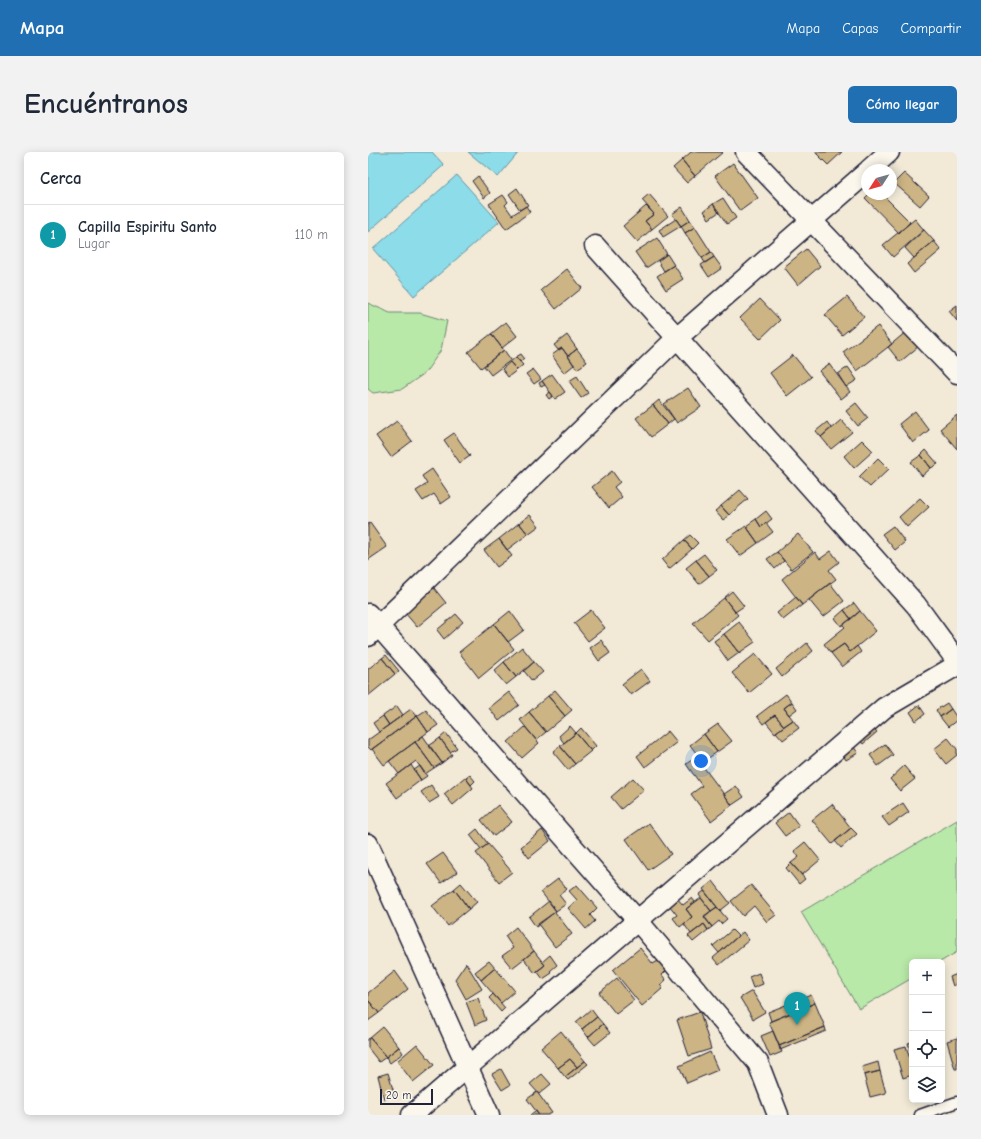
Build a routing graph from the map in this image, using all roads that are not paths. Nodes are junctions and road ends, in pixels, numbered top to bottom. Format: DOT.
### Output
graph roads {
  1 [pos="746,152"];
  2 [pos="889,152"];
  3 [pos="876,164"];
  4 [pos="861,177"];
  5 [pos="812,220"];
  6 [pos="596,246"];
  7 [pos="677,338"];
  8 [pos="957,373"];
  9 [pos="372,625"];
  10 [pos="957,661"];
  11 [pos="957,665"];
  12 [pos="368,844"];
  13 [pos="638,921"];
  14 [pos="468,1067"];
  15 [pos="957,1102"];
  16 [pos="412,1115"];
  17 [pos="489,1115"];
  18 [pos="778,1115"];
  19 [pos="920,1115"];
  1 -- 5 [label="street"];
  2 -- 3 [label="street"];
  4 -- 5 [label="street"];
  5 -- 7 [label="street"];
  5 -- 8 [label="street"];
  6 -- 7 [label="street"];
  7 -- 9 [label="street"];
  7 -- 10 [label="street"];
  9 -- 13 [label="street"];
  11 -- 13 [label="street"];
  12 -- 14 [label="street"];
  13 -- 14 [label="street"];
  13 -- 18 [label="street"];
  14 -- 16 [label="street"];
  14 -- 17 [label="street"];
  15 -- 19 [label="lane"];
}
